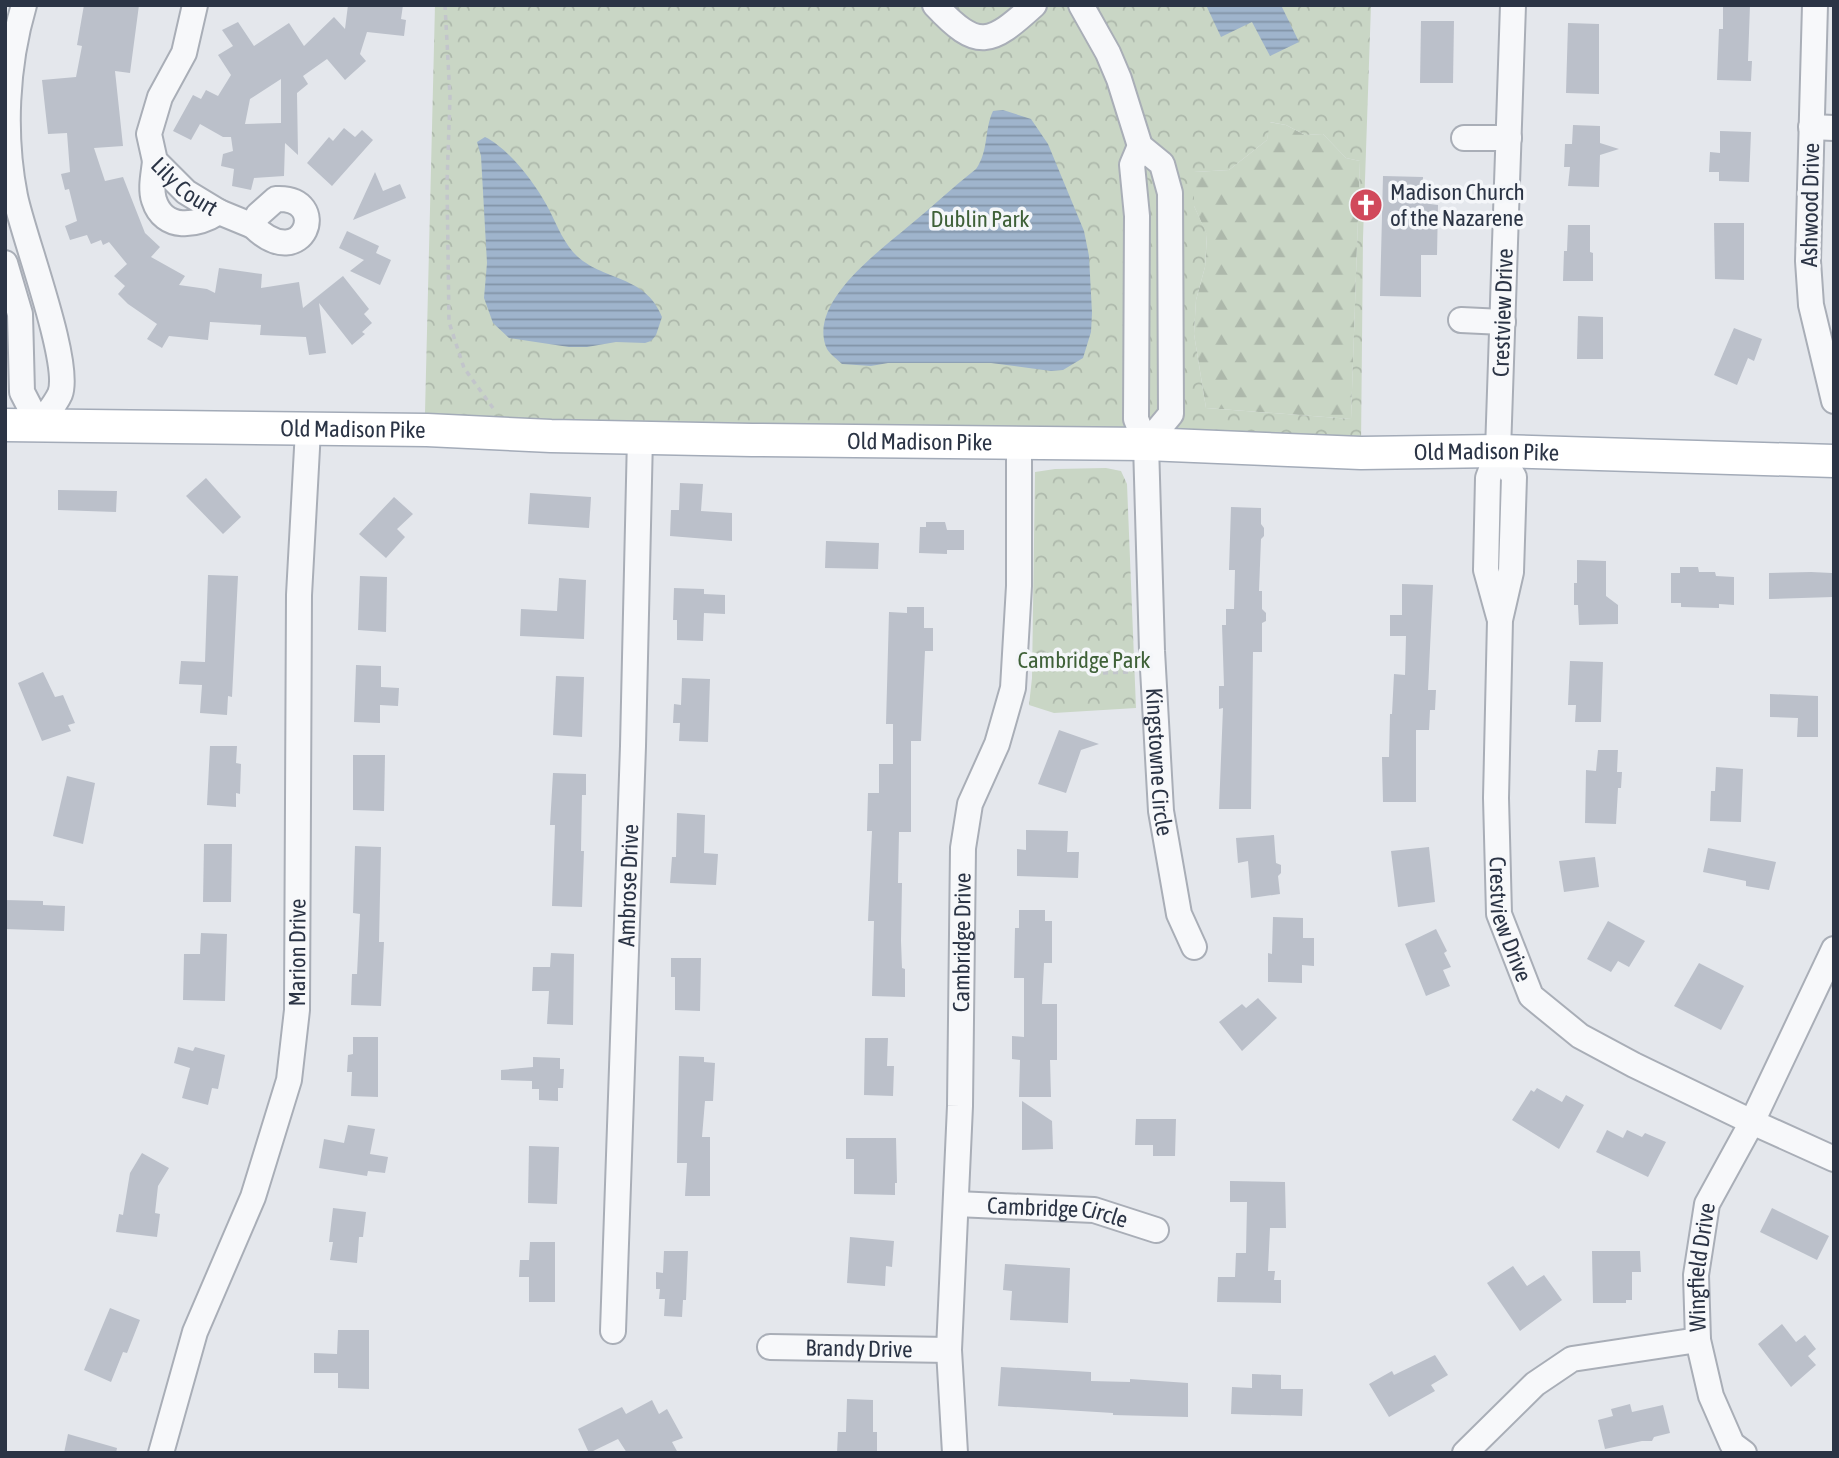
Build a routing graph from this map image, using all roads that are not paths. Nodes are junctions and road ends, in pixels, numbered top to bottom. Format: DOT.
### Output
graph roads {
  1 [pos="24,5"];
  2 [pos="195,5"];
  3 [pos="935,5"];
  4 [pos="1034,5"];
  5 [pos="1081,5"];
  6 [pos="1513,5"];
  7 [pos="1815,5"];
  8 [pos="1822,128"];
  9 [pos="1464,138"];
  10 [pos="1509,138"];
  11 [pos="1140,146"];
  12 [pos="155,161"];
  13 [pos="219,212"];
  14 [pos="253,226"];
  15 [pos="5,263"];
  16 [pos="1461,320"];
  17 [pos="1503,322"];
  18 [pos="1834,401"];
  19 [pos="5,425"];
  20 [pos="39,425"];
  21 [pos="308,430"];
  22 [pos="640,437"];
  23 [pos="1019,442"];
  24 [pos="1146,444"];
  25 [pos="1498,451"];
  26 [pos="1834,461"];
  27 [pos="1194,947"];
  28 [pos="1834,949"];
  29 [pos="1752,1122"];
  30 [pos="1834,1159"];
  31 [pos="956,1204"];
  32 [pos="1156,1230"];
  33 [pos="613,1331"];
  34 [pos="1699,1340"];
  35 [pos="770,1347"];
  36 [pos="949,1350"];
  37 [pos="161,1453"];
  38 [pos="955,1453"];
  39 [pos="1465,1453"];
  40 [pos="1744,1453"];
  1 -- 20 [label="street"];
  2 -- 12 [label="street, Lily Court"];
  3 -- 4 [label="street"];
  5 -- 11 [label="street"];
  6 -- 10 [label="street, Crestview Drive"];
  7 -- 8 [label="street, Ashwood Drive"];
  8 -- 18 [label="street, Ashwood Drive"];
  9 -- 10 [label="street"];
  10 -- 17 [label="street, Crestview Drive"];
  11 -- 24 [label="street, Kingstowne Circle"];
  11 -- 24 [label="street"];
  12 -- 13 [label="street, Lily Court"];
  12 -- 13 [label="street"];
  13 -- 14 [label="street, Lily Court"];
  15 -- 20 [label="street"];
  16 -- 17 [label="street"];
  17 -- 25 [label="street, Crestview Drive"];
  19 -- 20 [label="main road, Old Madison Pike"];
  20 -- 21 [label="main road, Old Madison Pike"];
  21 -- 22 [label="main road, Old Madison Pike"];
  21 -- 37 [label="street, Marion Drive"];
  22 -- 23 [label="main road, Old Madison Pike"];
  22 -- 33 [label="street, Ambrose Drive"];
  23 -- 24 [label="main road, Old Madison Pike"];
  23 -- 31 [label="street, Cambridge Drive"];
  24 -- 25 [label="main road, Old Madison Pike"];
  24 -- 27 [label="street, Kingstowne Circle"];
  25 -- 26 [label="main road, Old Madison Pike"];
  25 -- 29 [label="street, Crestview Drive"];
  28 -- 29 [label="street, Wingfield Drive"];
  29 -- 30 [label="street, Crestview Drive"];
  29 -- 34 [label="street, Wingfield Drive"];
  31 -- 32 [label="street, Cambridge Circle"];
  31 -- 36 [label="street, Cambridge Drive"];
  34 -- 39 [label="street"];
  34 -- 40 [label="street, Wingfield Drive"];
  35 -- 36 [label="street, Brandy Drive"];
  36 -- 38 [label="street, Cambridge Drive"];
}
